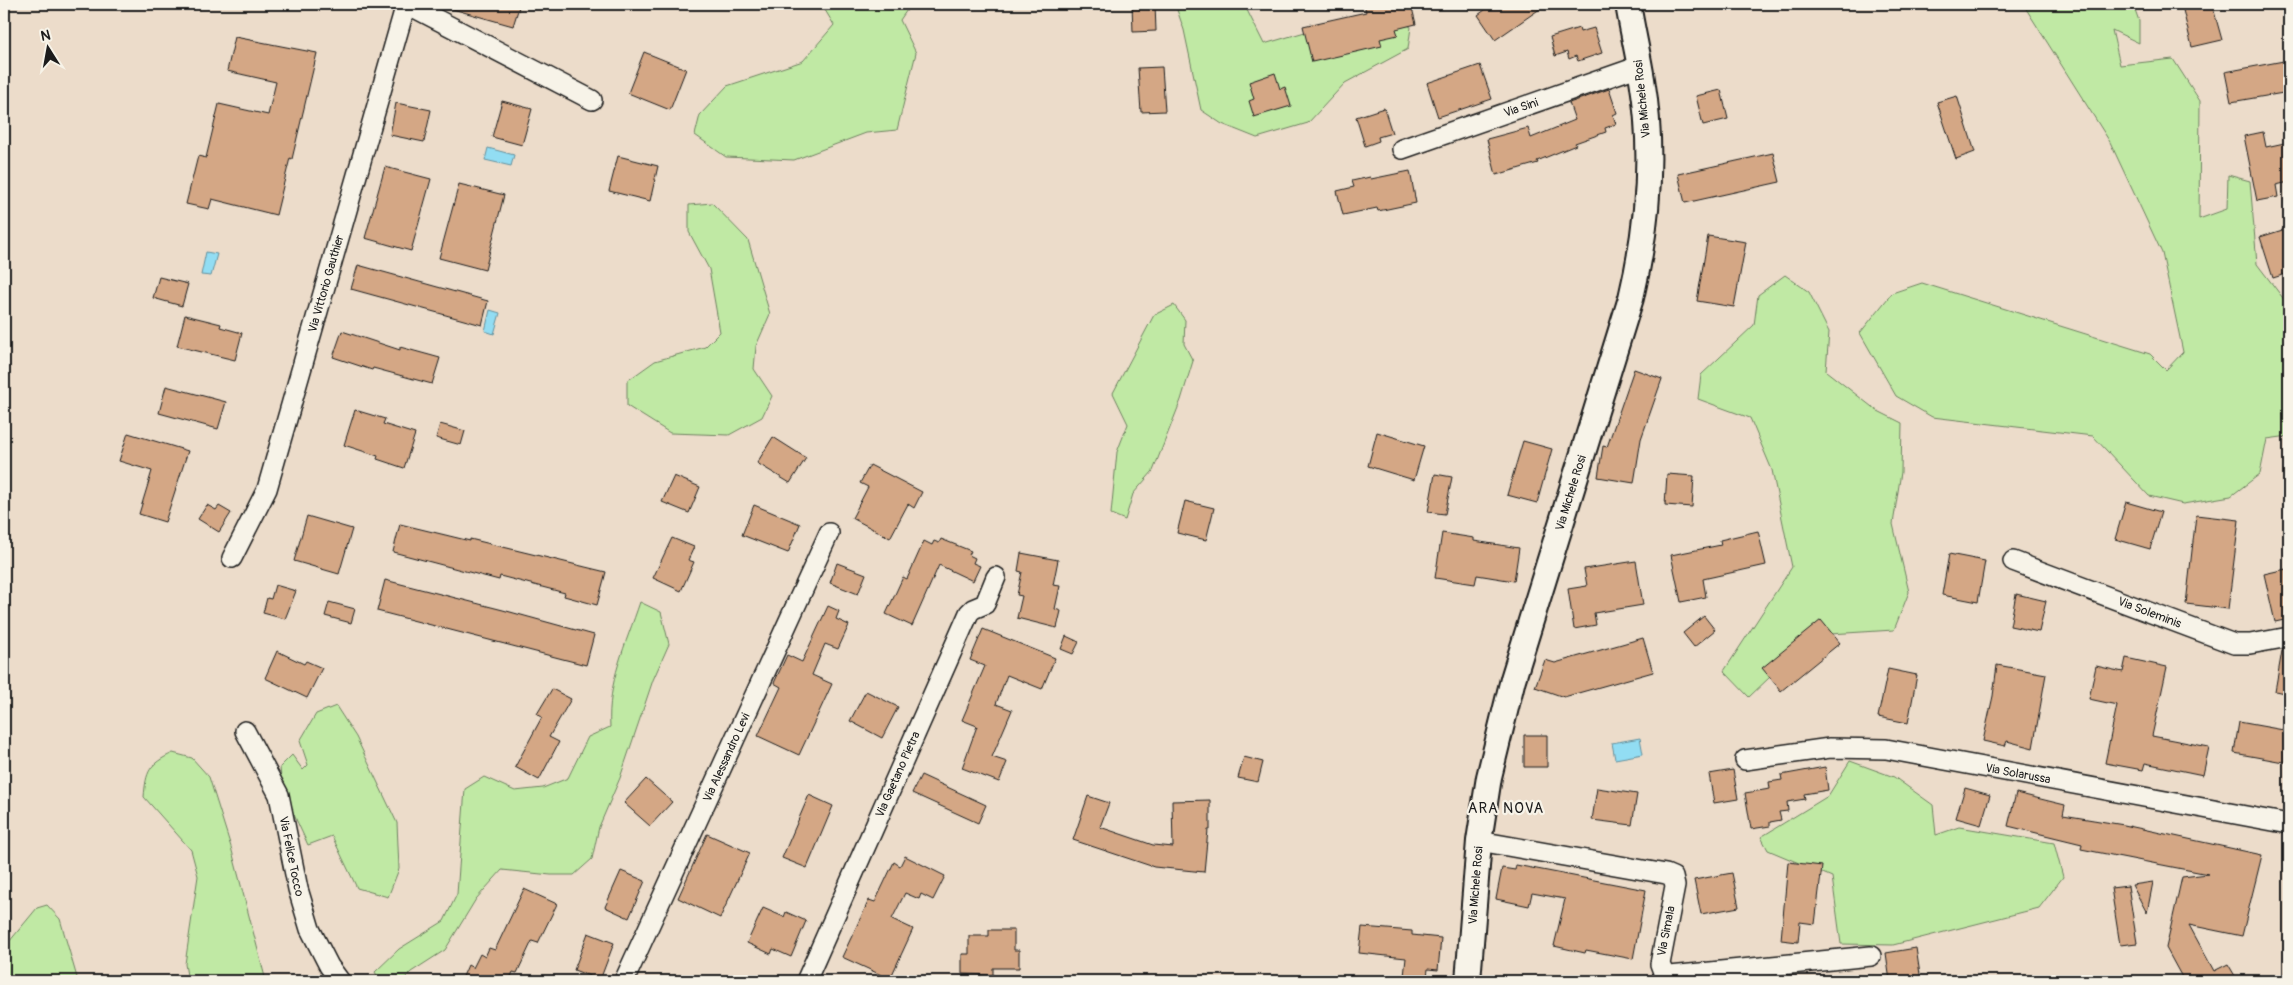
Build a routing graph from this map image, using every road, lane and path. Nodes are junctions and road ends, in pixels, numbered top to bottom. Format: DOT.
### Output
graph roads {
  1 [pos="406,4"];
  2 [pos="1628,4"];
  3 [pos="1640,66"];
  4 [pos="592,100"];
  5 [pos="1402,149"];
  6 [pos="829,533"];
  7 [pos="232,558"];
  8 [pos="2012,561"];
  9 [pos="996,577"];
  10 [pos="2289,637"];
  11 [pos="245,731"];
  12 [pos="1745,760"];
  13 [pos="2289,824"];
  14 [pos="1479,841"];
  15 [pos="1871,956"];
  16 [pos="340,981"];
  17 [pos="624,981"];
  18 [pos="806,981"];
  19 [pos="1468,981"];
  1 -- 4 [label="street"];
  1 -- 7 [label="street, Via Vittorio Gauthier"];
  2 -- 3 [label="street, Via Michele Rosi"];
  3 -- 5 [label="street, Via Sini"];
  3 -- 14 [label="street, Via Michele Rosi"];
  6 -- 17 [label="street, Via Alessandro Levi"];
  8 -- 10 [label="street, Via Soleminis"];
  9 -- 18 [label="street, Via Gaetano Pietra"];
  11 -- 16 [label="street, Via Felice Tocco"];
  12 -- 13 [label="street, Via Solarussa"];
  14 -- 15 [label="street, Via Simala"];
  14 -- 19 [label="street, Via Michele Rosi"];
}
